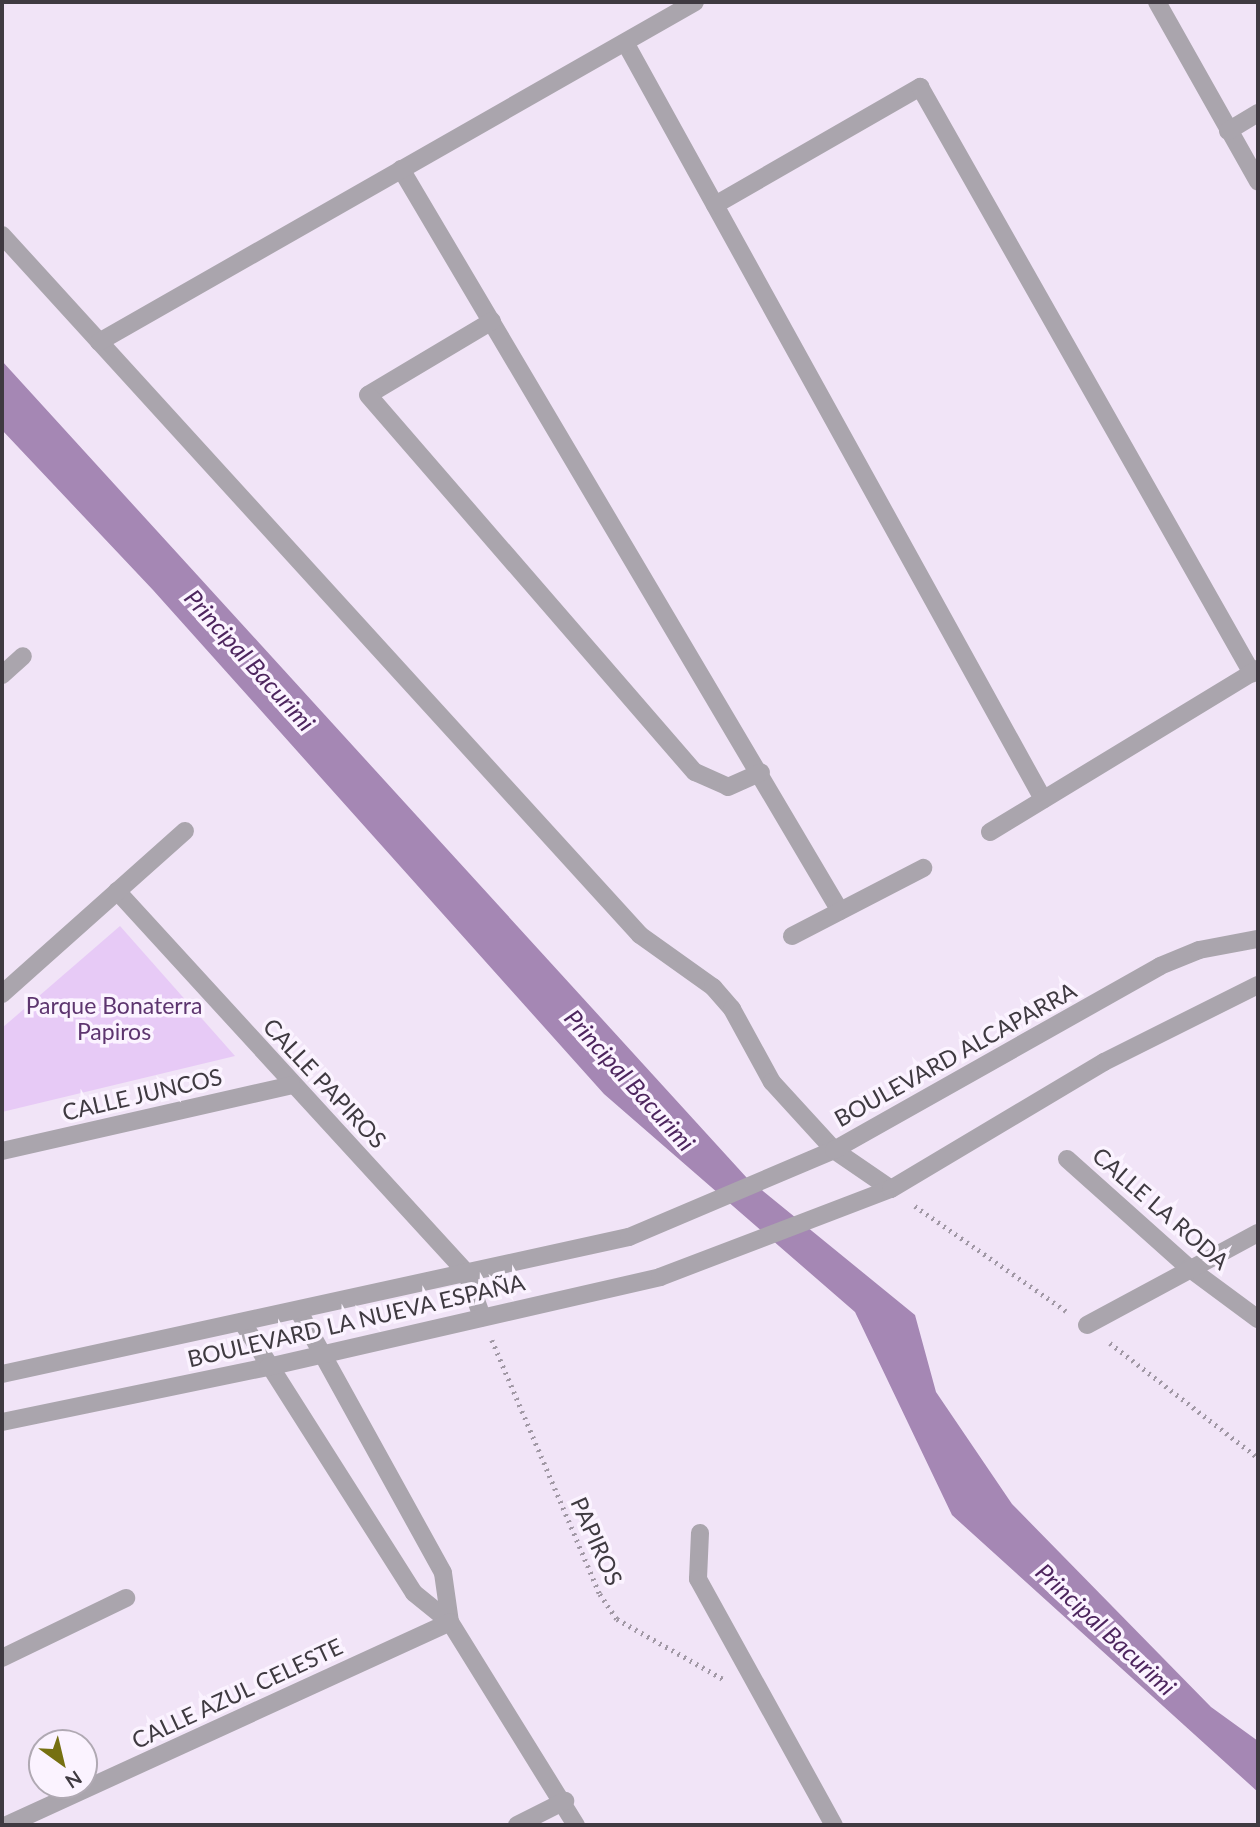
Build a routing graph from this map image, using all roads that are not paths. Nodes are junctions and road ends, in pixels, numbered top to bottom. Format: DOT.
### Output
graph roads {
  1 [pos="695,2"];
  2 [pos="1157,2"];
  3 [pos="626,44"];
  4 [pos="1258,113"];
  5 [pos="1228,131"];
  6 [pos="401,169"];
  7 [pos="1258,181"];
  8 [pos="715,205"];
  9 [pos="2,235"];
  10 [pos="492,321"];
  11 [pos="99,342"];
  12 [pos="23,656"];
  13 [pos="1255,671"];
  14 [pos="2,675"];
  15 [pos="761,772"];
  16 [pos="1044,799"];
  17 [pos="185,831"];
  18 [pos="990,832"];
  19 [pos="923,867"];
  20 [pos="117,891"];
  21 [pos="840,911"];
  22 [pos="792,936"];
  23 [pos="1258,939"];
  24 [pos="1258,985"];
  25 [pos="2,994"];
  26 [pos="292,1085"];
  27 [pos="834,1150"];
  28 [pos="2,1151"];
  29 [pos="1067,1159"];
  30 [pos="891,1189"];
  31 [pos="676,1219"];
  32 [pos="1258,1233"];
  33 [pos="1189,1268"];
  34 [pos="467,1272"];
  35 [pos="298,1310"];
  36 [pos="482,1317"];
  37 [pos="1258,1319"];
  38 [pos="242,1322"];
  39 [pos="1087,1325"];
  40 [pos="324,1352"];
  41 [pos="268,1367"];
  42 [pos="2,1374"];
  43 [pos="2,1422"];
  44 [pos="701,1533"];
  45 [pos="126,1598"];
  46 [pos="450,1622"];
  47 [pos="2,1658"];
  48 [pos="565,1801"];
  49 [pos="7,1825"];
  50 [pos="517,1825"];
  51 [pos="576,1825"];
  52 [pos="834,1825"];
  1 -- 3 [label="street"];
  2 -- 5 [label="street"];
  3 -- 6 [label="street"];
  3 -- 8 [label="street"];
  4 -- 5 [label="street"];
  5 -- 7 [label="street"];
  6 -- 10 [label="street"];
  6 -- 11 [label="street"];
  8 -- 13 [label="street"];
  8 -- 16 [label="street"];
  9 -- 11 [label="street"];
  10 -- 15 [label="street"];
  10 -- 15 [label="street"];
  11 -- 27 [label="street"];
  12 -- 14 [label="street"];
  13 -- 16 [label="street"];
  15 -- 21 [label="street"];
  16 -- 18 [label="street"];
  17 -- 20 [label="street"];
  19 -- 21 [label="street"];
  20 -- 25 [label="street"];
  20 -- 26 [label="street, CALLE PAPIROS"];
  21 -- 22 [label="street"];
  23 -- 27 [label="street, BOULEVARD ALCAPARRA"];
  24 -- 30 [label="street"];
  26 -- 28 [label="street, CALLE JUNCOS"];
  26 -- 34 [label="street, CALLE PAPIROS"];
  27 -- 30 [label="street"];
  27 -- 31 [label="street, BOULEVARD ALCAPARRA"];
  29 -- 33 [label="street, CALLE LA RODA"];
  30 -- 36 [label="street, BOULEVARD LA NUEVA ESPAÑA"];
  31 -- 34 [label="street, BOULEVARD LA NUEVA ESPAÑA"];
  32 -- 33 [label="street"];
  33 -- 37 [label="street, CALLE LA RODA"];
  33 -- 39 [label="street"];
  34 -- 35 [label="street, BOULEVARD LA NUEVA ESPAÑA"];
  34 -- 36 [label="street, CALLE PAPIROS"];
  35 -- 38 [label="street, BOULEVARD LA NUEVA ESPAÑA"];
  35 -- 40 [label="street"];
  36 -- 40 [label="street, BOULEVARD LA NUEVA ESPAÑA"];
  38 -- 41 [label="street"];
  38 -- 42 [label="street, BOULEVARD LA NUEVA ESPAÑA"];
  40 -- 41 [label="street, BOULEVARD LA NUEVA ESPAÑA"];
  40 -- 46 [label="street"];
  41 -- 43 [label="street, BOULEVARD LA NUEVA ESPAÑA"];
  41 -- 46 [label="street"];
  44 -- 52 [label="street"];
  45 -- 47 [label="street"];
  46 -- 48 [label="street"];
  46 -- 49 [label="street, CALLE AZUL CELESTE"];
  48 -- 50 [label="street"];
  48 -- 51 [label="street"];
}
